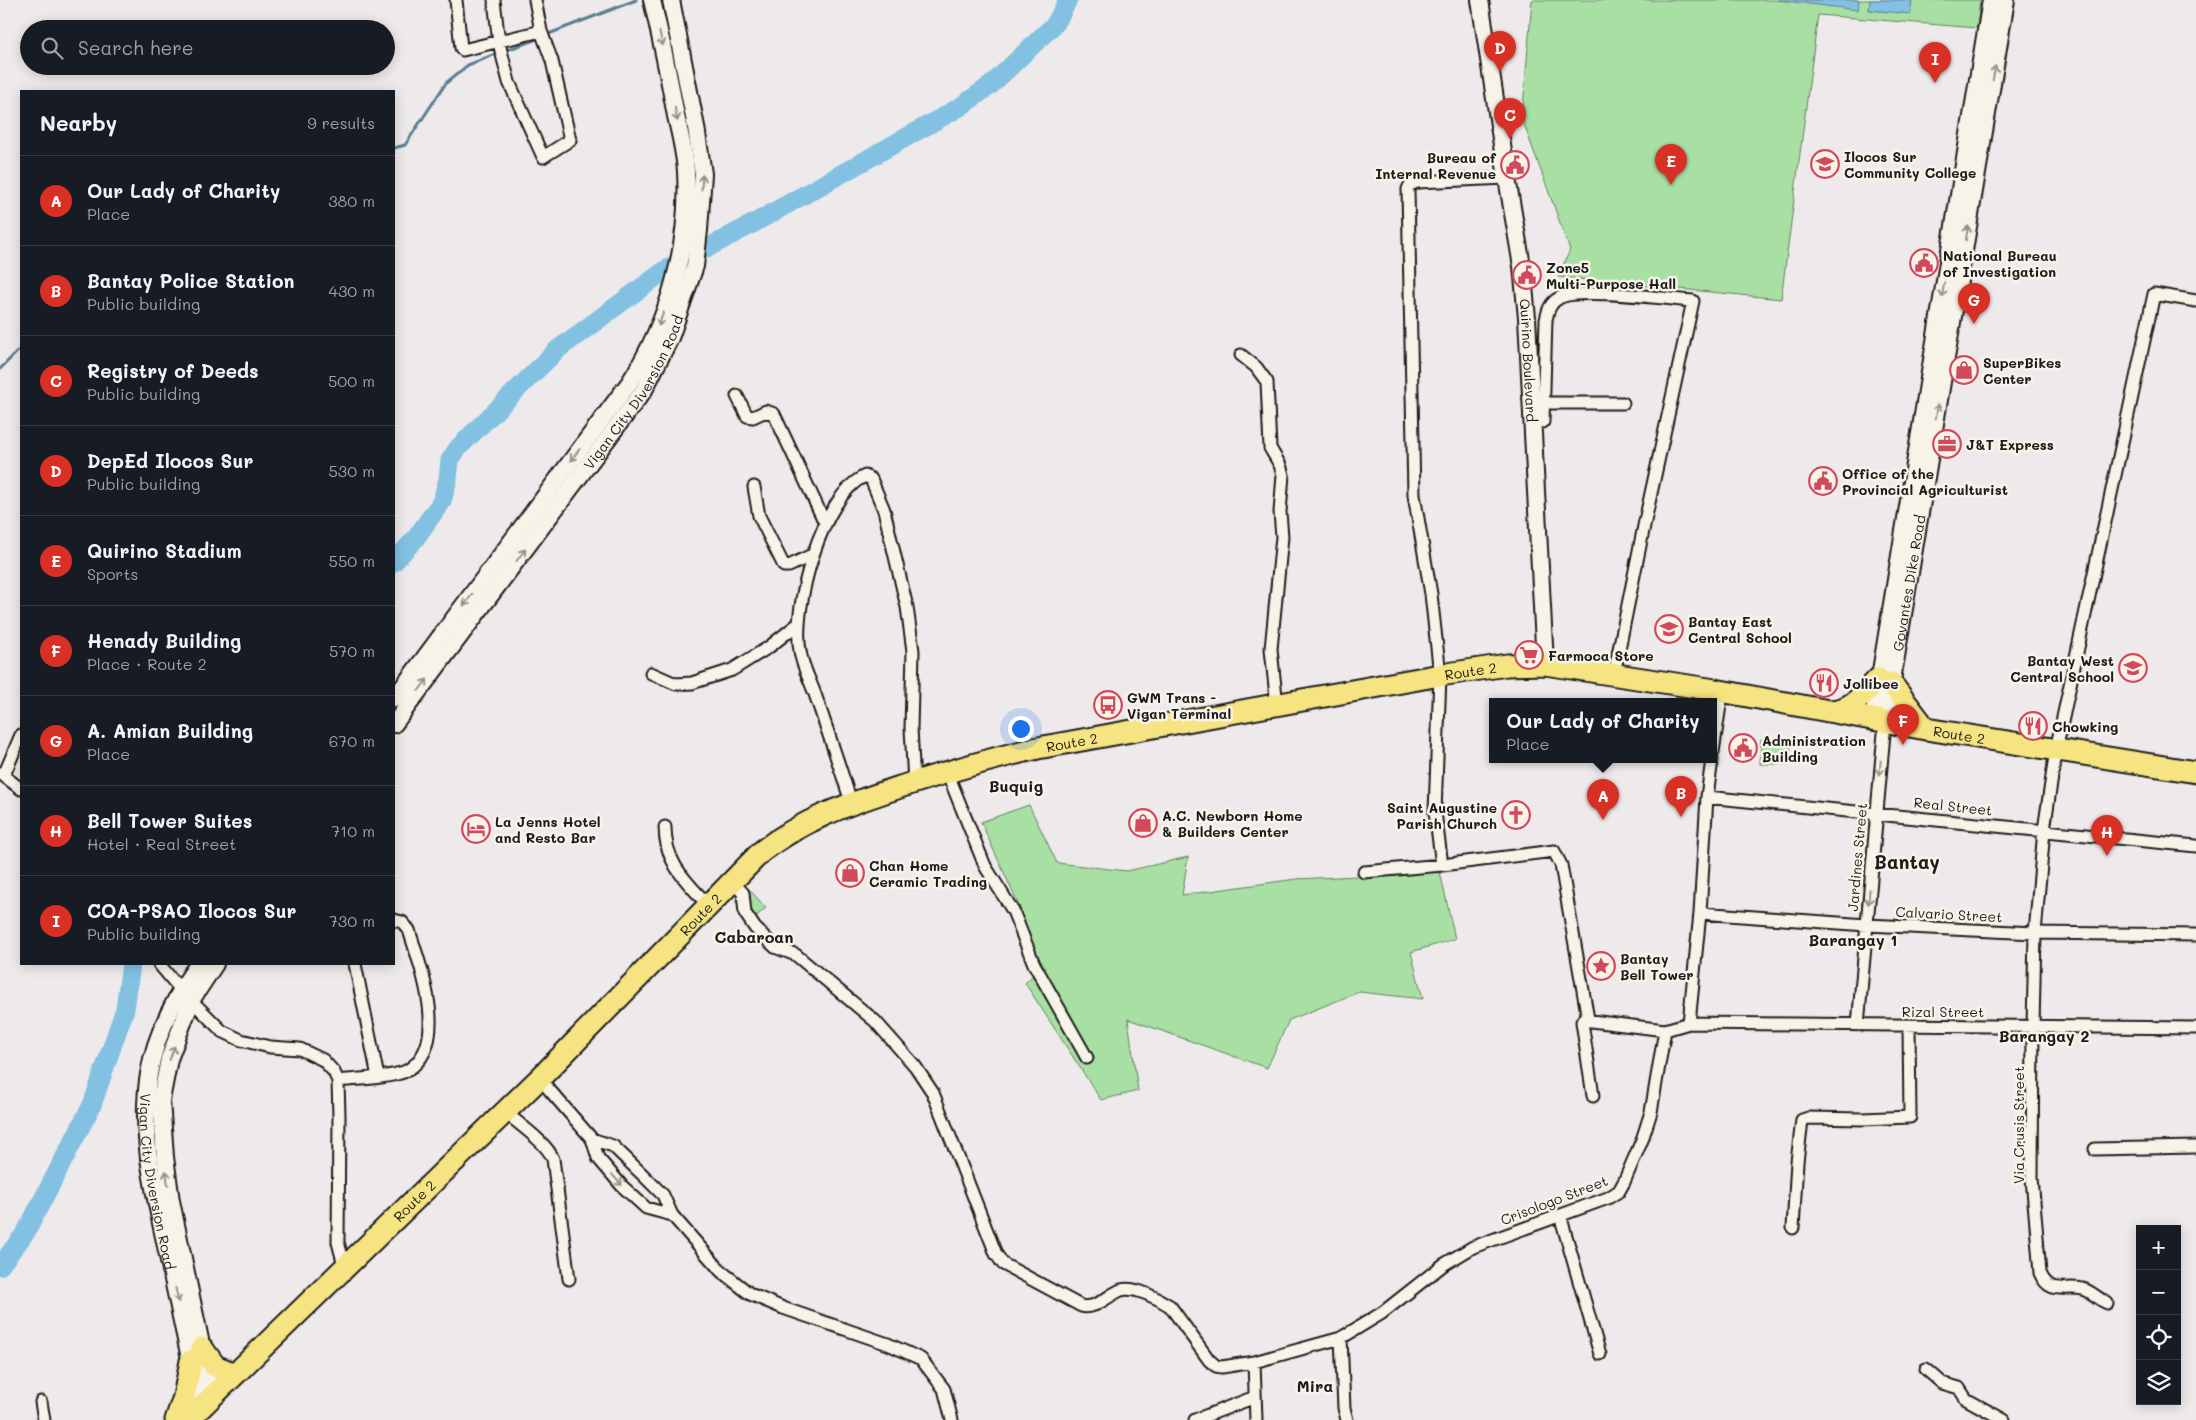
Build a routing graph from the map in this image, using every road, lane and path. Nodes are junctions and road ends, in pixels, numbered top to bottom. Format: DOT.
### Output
graph roads {
  1 [pos="456,0"];
  2 [pos="494,0"];
  3 [pos="535,0"];
  4 [pos="1480,0"];
  5 [pos="1991,0"];
  6 [pos="2006,0"];
  7 [pos="672,5"];
  8 [pos="654,6"];
  9 [pos="542,32"];
  10 [pos="499,45"];
  11 [pos="1976,134"];
  12 [pos="1506,178"];
  13 [pos="2196,301"];
  14 [pos="1242,355"];
  15 [pos="736,396"];
  16 [pos="1622,403"];
  17 [pos="1545,404"];
  18 [pos="1543,422"];
  19 [pos="754,487"];
  20 [pos="825,523"];
  21 [pos="812,555"];
  22 [pos="798,624"];
  23 [pos="1545,664"];
  24 [pos="651,672"];
  25 [pos="1614,674"];
  26 [pos="1440,675"];
  27 [pos="1885,681"];
  28 [pos="1722,692"];
  29 [pos="395,698"];
  30 [pos="1277,706"];
  31 [pos="1827,711"];
  32 [pos="1879,721"];
  33 [pos="395,723"];
  34 [pos="1717,725"];
  35 [pos="1926,729"];
  36 [pos="20,737"];
  37 [pos="2056,750"];
  38 [pos="1711,763"];
  39 [pos="947,772"];
  40 [pos="2196,772"];
  41 [pos="2,774"];
  42 [pos="914,783"];
  43 [pos="20,788"];
  44 [pos="1706,798"];
  45 [pos="851,802"];
  46 [pos="1875,814"];
  47 [pos="665,827"];
  48 [pos="2044,830"];
  49 [pos="2196,846"];
  50 [pos="1442,865"];
  51 [pos="1364,872"];
  52 [pos="732,881"];
  53 [pos="708,905"];
  54 [pos="1700,913"];
  55 [pos="395,920"];
  56 [pos="1867,925"];
  57 [pos="2035,933"];
  58 [pos="2196,934"];
  59 [pos="160,965"];
  60 [pos="198,965"];
  61 [pos="214,965"];
  62 [pos="355,965"];
  63 [pos="186,994"];
  64 [pos="1586,1019"];
  65 [pos="1689,1023"];
  66 [pos="1858,1025"];
  67 [pos="1909,1026"];
  68 [pos="2033,1026"];
  69 [pos="2196,1028"];
  70 [pos="1665,1030"];
  71 [pos="1087,1058"];
  72 [pos="378,1077"];
  73 [pos="540,1078"];
  74 [pos="338,1081"];
  75 [pos="1593,1096"];
  76 [pos="505,1112"];
  77 [pos="592,1139"];
  78 [pos="2196,1147"];
  79 [pos="2095,1149"];
  80 [pos="672,1215"];
  81 [pos="1560,1215"];
  82 [pos="1793,1228"];
  83 [pos="345,1269"];
  84 [pos="569,1279"];
  85 [pos="2106,1303"];
  86 [pos="1341,1338"];
  87 [pos="196,1354"];
  88 [pos="1600,1354"];
  89 [pos="1254,1362"];
  90 [pos="1926,1369"];
  91 [pos="235,1374"];
  92 [pos="1255,1397"];
  93 [pos="41,1402"];
  94 [pos="200,1408"];
  95 [pos="44,1420"];
  96 [pos="176,1420"];
  97 [pos="952,1420"];
  98 [pos="1195,1420"];
  99 [pos="1256,1420"];
  100 [pos="1347,1420"];
  101 [pos="2004,1420"];
  1 -- 10 [label="street"];
  2 -- 10 [label="street"];
  3 -- 9 [label="street"];
  4 -- 12 [label="main road, Quirino Boulevard"];
  5 -- 11 [label="main road, Govantes Dike Road"];
  11 -- 6 [label="main road, Govantes Dike Road, one-way"];
  33 -- 7 [label="main road, Vigan City Diversion Road, one-way"];
  8 -- 29 [label="main road, Vigan City Diversion Road, one-way"];
  9 -- 10 [label="street"];
  9 -- 10 [label="street"];
  11 -- 27 [label="main road, Govantes Dike Road"];
  12 -- 23 [label="main road, Quirino Boulevard"];
  12 -- 26 [label="street"];
  13 -- 37 [label="street, Via Crusis Street"];
  14 -- 30 [label="street"];
  15 -- 20 [label="street"];
  16 -- 17 [label="street"];
  17 -- 18 [label="street"];
  17 -- 25 [label="street"];
  19 -- 21 [label="street"];
  20 -- 21 [label="street"];
  20 -- 42 [label="street"];
  21 -- 22 [label="street"];
  22 -- 24 [label="street"];
  22 -- 45 [label="street"];
  23 -- 25 [label="highway, Route 2"];
  23 -- 26 [label="highway, Route 2"];
  25 -- 28 [label="highway, Route 2"];
  26 -- 30 [label="highway, Route 2"];
  26 -- 50 [label="street"];
  27 -- 31 [label="highway"];
  27 -- 32 [label="main road, Govantes Dike Road"];
  27 -- 35 [label="highway"];
  28 -- 31 [label="highway, Route 2"];
  28 -- 34 [label="street"];
  30 -- 39 [label="highway, Route 2"];
  31 -- 32 [label="highway, Route 2"];
  32 -- 35 [label="highway, Route 2"];
  32 -- 46 [label="street, Jardines Street, one-way"];
  35 -- 37 [label="highway, Route 2"];
  36 -- 41 [label="street"];
  37 -- 40 [label="highway, Route 2"];
  37 -- 48 [label="street, Via Crusis Street"];
  38 -- 44 [label="street"];
  39 -- 42 [label="highway, Route 2"];
  39 -- 71 [label="street"];
  41 -- 43 [label="street"];
  42 -- 45 [label="highway, Route 2"];
  44 -- 46 [label="street, Real Street"];
  44 -- 54 [label="street"];
  45 -- 52 [label="highway, Route 2"];
  46 -- 48 [label="street, Real Street"];
  46 -- 56 [label="street, Jardines Street, one-way"];
  47 -- 53 [label="street"];
  48 -- 49 [label="street, Real Street"];
  48 -- 57 [label="street, Via Crusis Street"];
  50 -- 51 [label="street"];
  50 -- 64 [label="street"];
  52 -- 53 [label="highway, Route 2"];
  52 -- 89 [label="street, Crisologo Street"];
  53 -- 73 [label="highway, Route 2"];
  54 -- 56 [label="street, Calvario Street"];
  54 -- 65 [label="street"];
  55 -- 72 [label="street"];
  56 -- 57 [label="street, Calvario Street"];
  56 -- 66 [label="street, Jardines Street"];
  57 -- 58 [label="street, Calvario Street"];
  57 -- 68 [label="street, Via Crusis Street"];
  59 -- 63 [label="street"];
  60 -- 63 [label="main road, Vigan City Diversion Road"];
  61 -- 63 [label="main road, Vigan City Diversion Road"];
  62 -- 72 [label="street"];
  63 -- 74 [label="street"];
  63 -- 87 [label="main road, Vigan City Diversion Road"];
  64 -- 70 [label="street"];
  64 -- 75 [label="street"];
  65 -- 66 [label="street, Rizal Street"];
  65 -- 70 [label="street"];
  66 -- 67 [label="street, Rizal Street"];
  67 -- 68 [label="street, Rizal Street"];
  67 -- 82 [label="street"];
  68 -- 69 [label="street, Rizal Street"];
  68 -- 85 [label="street, Via Crusis Street"];
  70 -- 81 [label="street, Crisologo Street"];
  72 -- 74 [label="street"];
  73 -- 76 [label="highway, Route 2"];
  73 -- 77 [label="street"];
  74 -- 83 [label="street"];
  76 -- 83 [label="highway, Route 2"];
  76 -- 84 [label="street"];
  77 -- 80 [label="street"];
  77 -- 80 [label="street, one-way"];
  78 -- 79 [label="street"];
  80 -- 97 [label="street"];
  81 -- 86 [label="street, Crisologo Street"];
  81 -- 88 [label="street"];
  83 -- 91 [label="highway, Route 2"];
  86 -- 89 [label="street, Crisologo Street"];
  86 -- 100 [label="street"];
  87 -- 91 [label="highway"];
  87 -- 94 [label="main road, Vigan City Diversion Road"];
  87 -- 96 [label="highway"];
  89 -- 92 [label="street"];
  90 -- 101 [label="street"];
  91 -- 94 [label="highway, Route 2"];
  92 -- 98 [label="street"];
  92 -- 99 [label="street"];
  93 -- 95 [label="street"];
}
